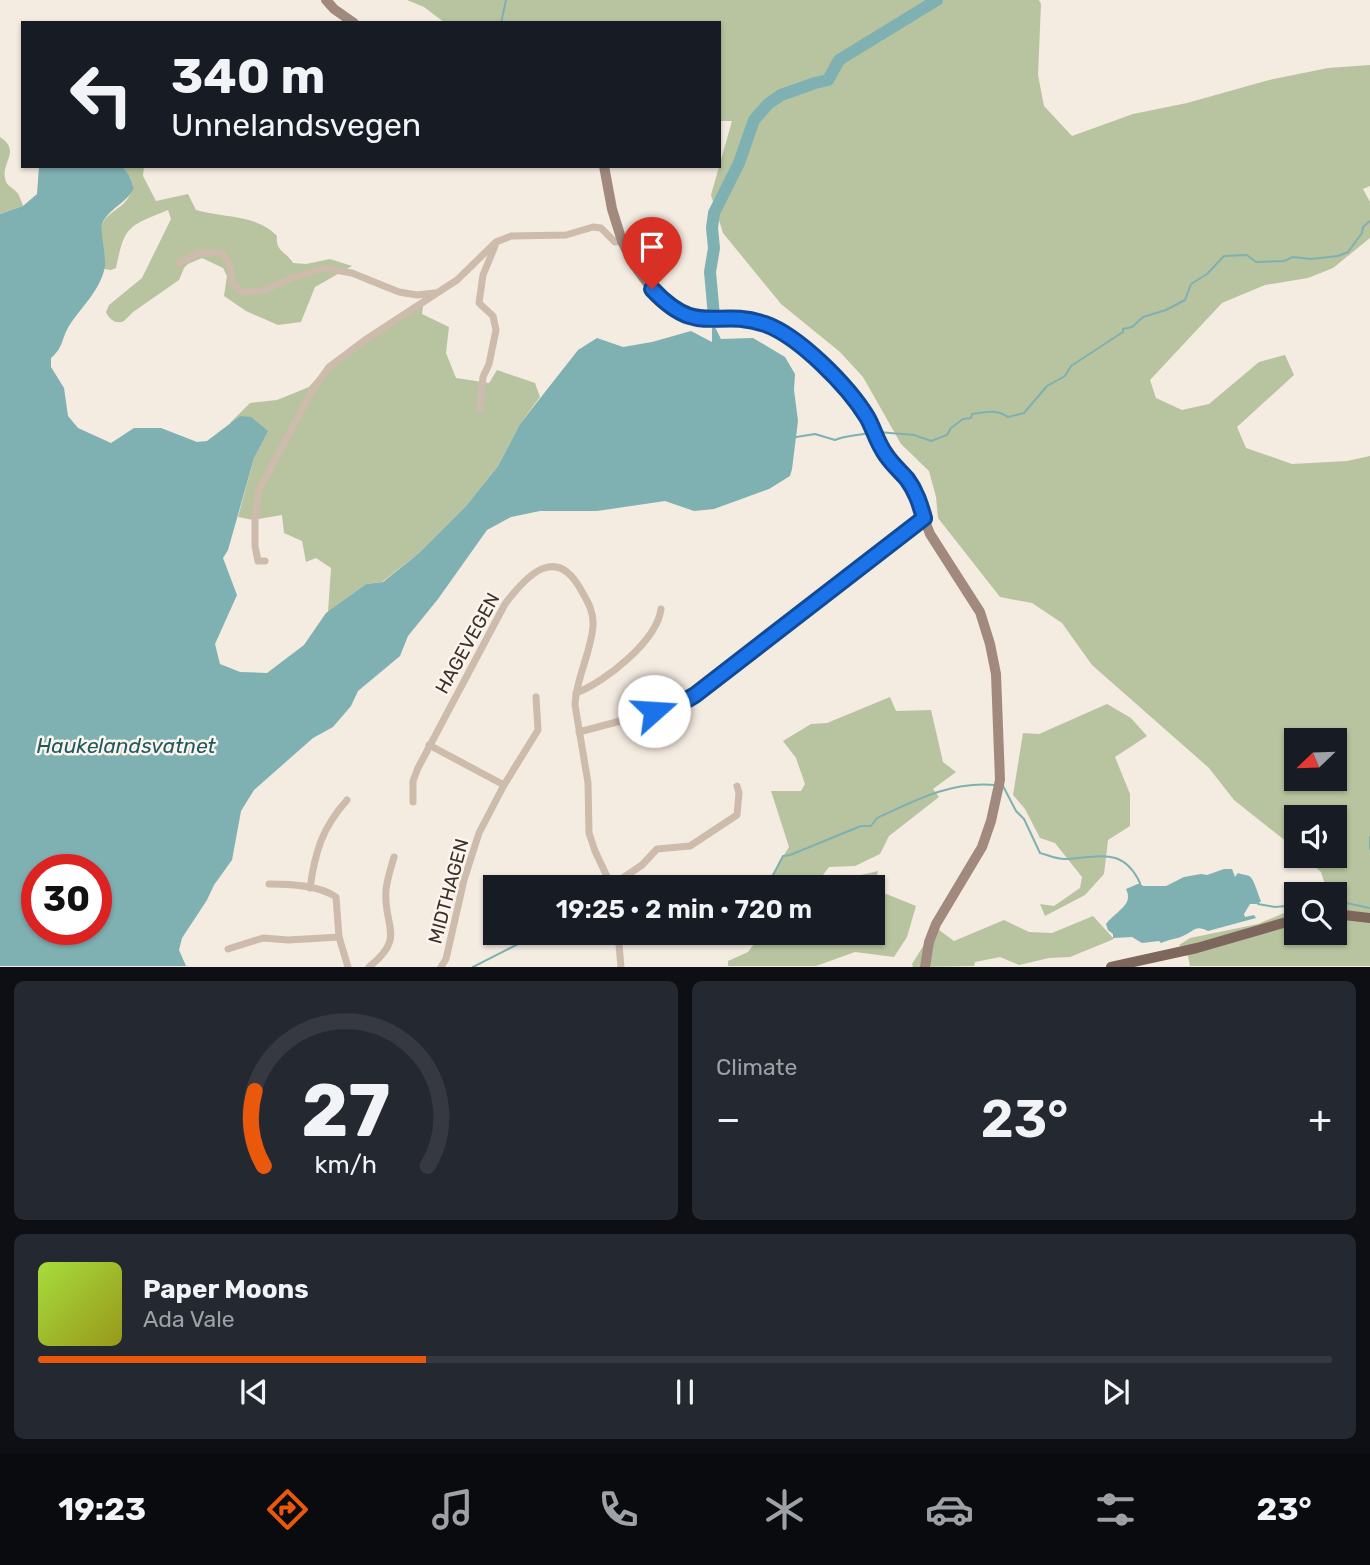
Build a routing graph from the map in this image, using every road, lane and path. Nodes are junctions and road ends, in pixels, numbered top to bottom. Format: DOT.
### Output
graph roads {
  1 [pos="326,0"];
  2 [pos="351,21"];
  3 [pos="604,168"];
  4 [pos="622,241"];
  5 [pos="496,242"];
  6 [pos="179,263"];
  7 [pos="439,292"];
  8 [pos="480,409"];
  9 [pos="924,518"];
  10 [pos="265,561"];
  11 [pos="661,608"];
  12 [pos="576,693"];
  13 [pos="536,697"];
  14 [pos="579,732"];
  15 [pos="429,745"];
  16 [pos="504,785"];
  17 [pos="737,786"];
  18 [pos="347,800"];
  19 [pos="413,802"];
  20 [pos="394,857"];
  21 [pos="607,875"];
  22 [pos="628,875"];
  23 [pos="269,884"];
  24 [pos="310,888"];
  25 [pos="1347,915"];
  26 [pos="1370,918"];
  27 [pos="1284,923"];
  28 [pos="339,937"];
  29 [pos="619,945"];
  30 [pos="228,949"];
  31 [pos="348,967"];
  32 [pos="369,967"];
  33 [pos="441,967"];
  34 [pos="621,967"];
  35 [pos="925,967"];
  36 [pos="1111,967"];
  1 -- 2 [label="main road"];
  3 -- 4 [label="main road"];
  4 -- 5 [label="street"];
  4 -- 9 [label="main road"];
  5 -- 7 [label="street"];
  5 -- 8 [label="street"];
  6 -- 7 [label="street"];
  7 -- 10 [label="street"];
  9 -- 14 [label="street"];
  9 -- 35 [label="main road"];
  11 -- 12 [label="street"];
  12 -- 14 [label="street, HAGEVEGEN"];
  12 -- 15 [label="street, HAGEVEGEN"];
  13 -- 16 [label="street, MIDTHAGEN"];
  14 -- 21 [label="street, HAGEVEGEN"];
  15 -- 16 [label="street"];
  15 -- 19 [label="street, HAGEVEGEN"];
  16 -- 33 [label="street, MIDTHAGEN"];
  17 -- 22 [label="street, HAGEVEGEN"];
  18 -- 24 [label="street"];
  20 -- 32 [label="street"];
  23 -- 24 [label="street"];
  24 -- 28 [label="street"];
  25 -- 26 [label="main road"];
  27 -- 36 [label="main road"];
  28 -- 30 [label="street"];
  28 -- 31 [label="street"];
  29 -- 34 [label="street"];
}
